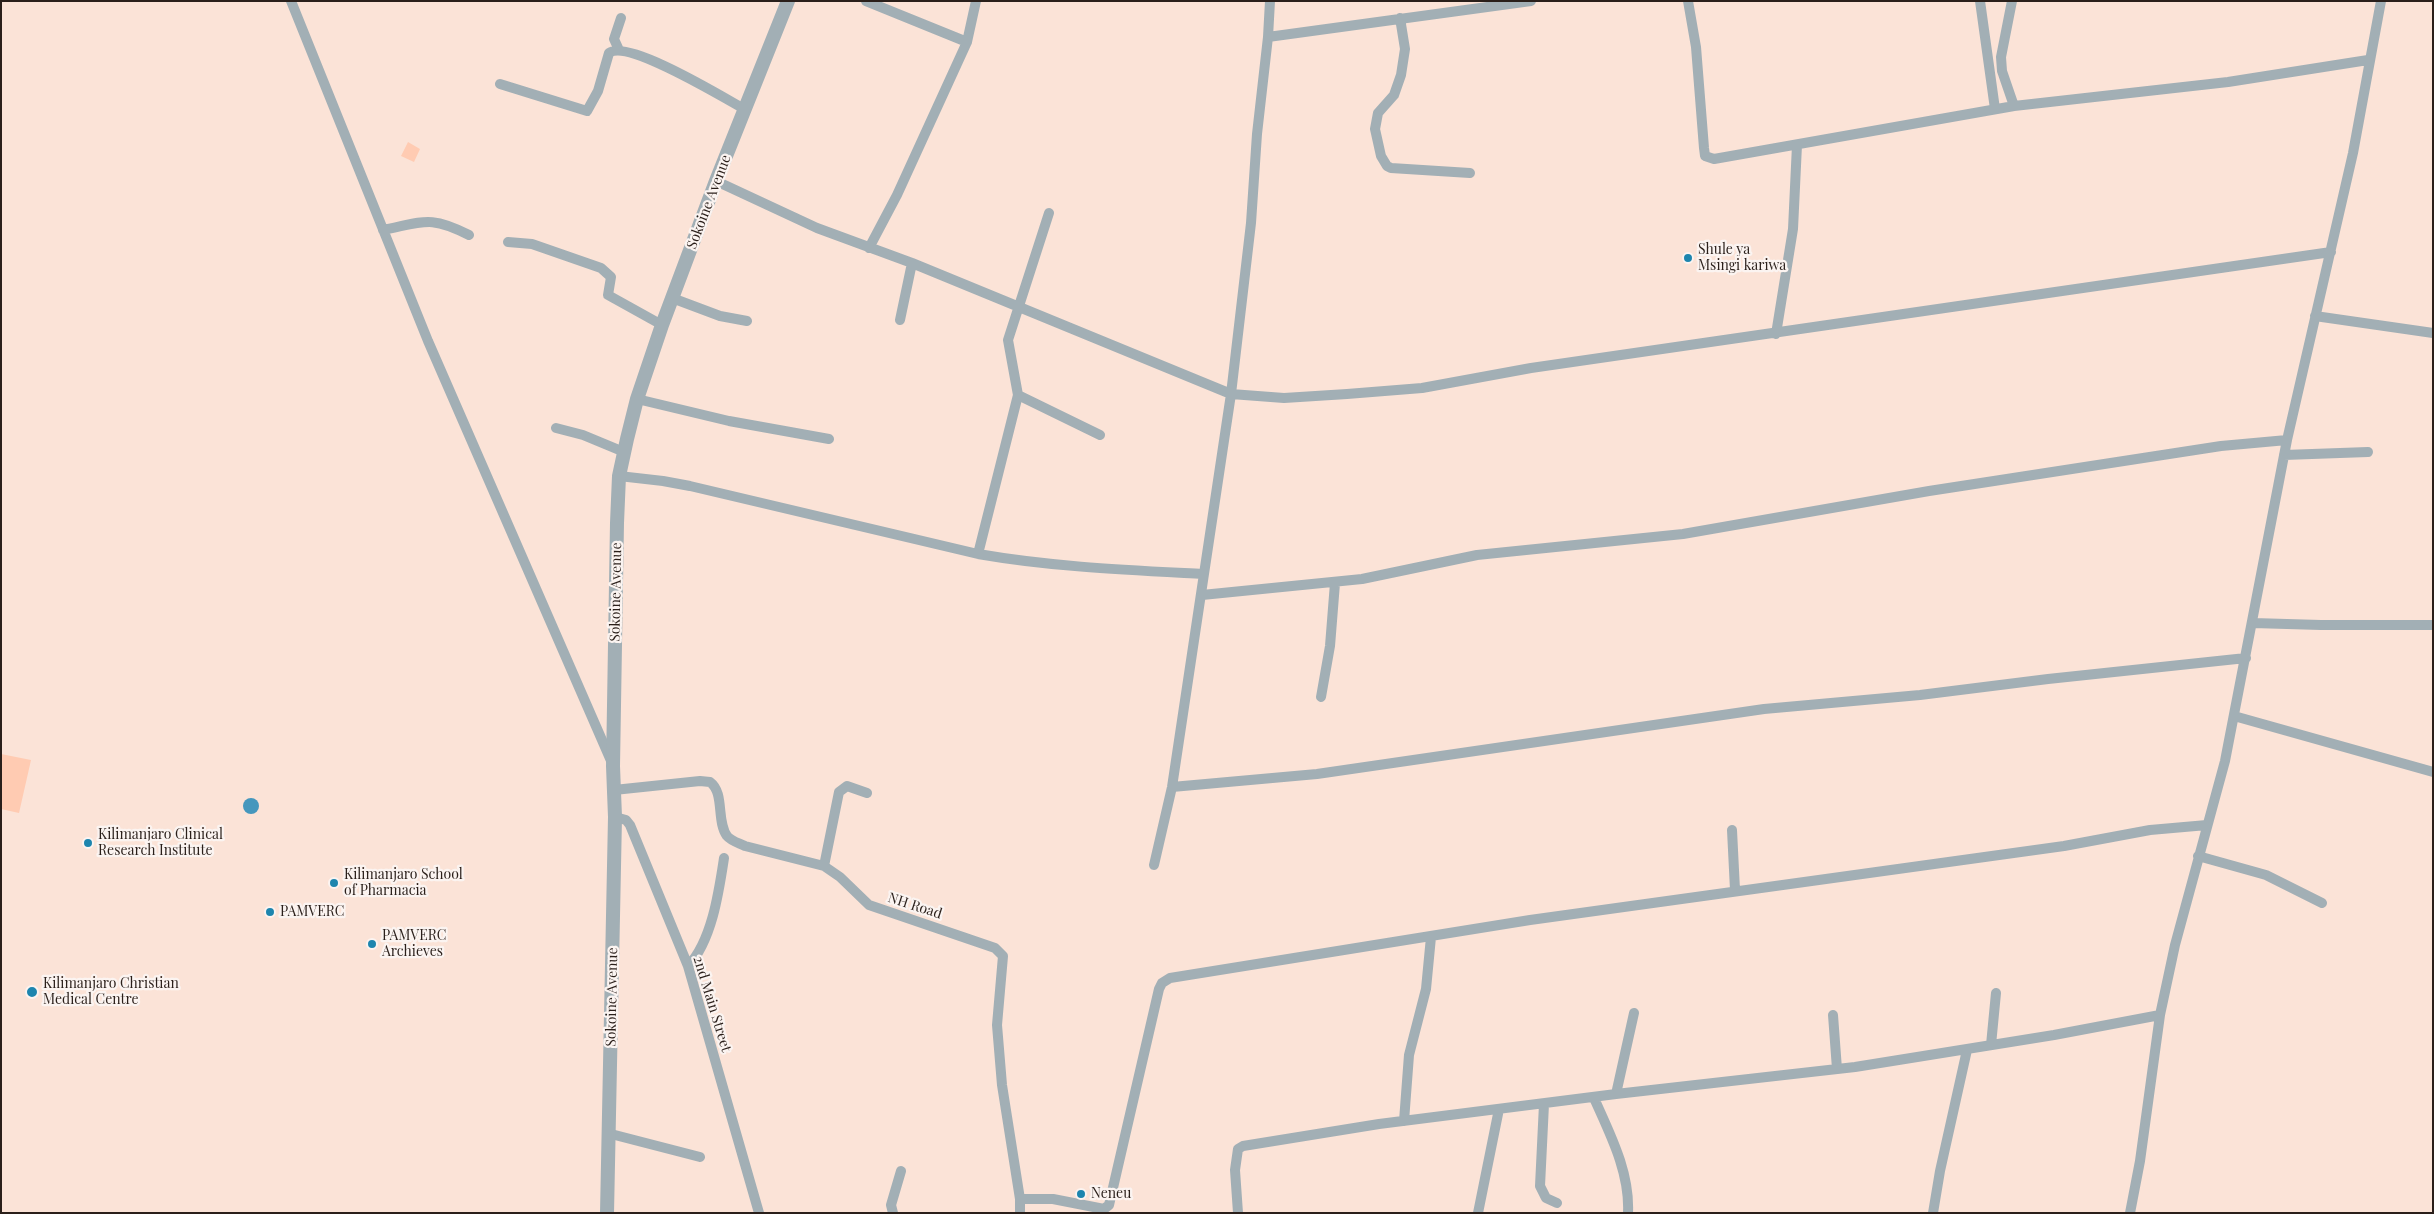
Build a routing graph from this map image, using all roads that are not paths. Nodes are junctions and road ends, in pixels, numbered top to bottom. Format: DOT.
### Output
graph roads {
  1 [pos="291,1"];
  2 [pos="788,1"];
  3 [pos="866,1"];
  4 [pos="976,1"];
  5 [pos="1270,1"];
  6 [pos="1531,1"];
  7 [pos="1688,1"];
  8 [pos="1980,1"];
  9 [pos="2012,1"];
  10 [pos="2381,1"];
  11 [pos="621,18"];
  12 [pos="1400,18"];
  13 [pos="1268,36"];
  14 [pos="967,42"];
  15 [pos="619,50"];
  16 [pos="2368,60"];
  17 [pos="500,84"];
  18 [pos="2014,106"];
  19 [pos="1995,109"];
  20 [pos="746,110"];
  21 [pos="1797,145"];
  22 [pos="1470,173"];
  23 [pos="716,181"];
  24 [pos="1049,213"];
  25 [pos="383,230"];
  26 [pos="469,236"];
  27 [pos="508,242"];
  28 [pos="869,248"];
  29 [pos="2331,252"];
  30 [pos="912,263"];
  31 [pos="672,298"];
  32 [pos="1018,308"];
  33 [pos="2314,316"];
  34 [pos="900,320"];
  35 [pos="747,321"];
  36 [pos="662,325"];
  37 [pos="1776,334"];
  38 [pos="2433,334"];
  39 [pos="1231,394"];
  40 [pos="1018,395"];
  41 [pos="637,399"];
  42 [pos="556,428"];
  43 [pos="1100,435"];
  44 [pos="829,439"];
  45 [pos="2287,440"];
  46 [pos="624,452"];
  47 [pos="2368,452"];
  48 [pos="2284,455"];
  49 [pos="619,476"];
  50 [pos="978,554"];
  51 [pos="1203,574"];
  52 [pos="1335,583"];
  53 [pos="1202,595"];
  54 [pos="2252,622"];
  55 [pos="2433,625"];
  56 [pos="2246,658"];
  57 [pos="1321,697"];
  58 [pos="2234,716"];
  59 [pos="613,766"];
  60 [pos="2433,772"];
  61 [pos="1172,787"];
  62 [pos="614,790"];
  63 [pos="867,793"];
  64 [pos="615,817"];
  65 [pos="2207,825"];
  66 [pos="1732,830"];
  67 [pos="2198,856"];
  68 [pos="724,858"];
  69 [pos="1154,865"];
  70 [pos="824,866"];
  71 [pos="1735,890"];
  72 [pos="2322,903"];
  73 [pos="1431,937"];
  74 [pos="688,966"];
  75 [pos="1996,993"];
  76 [pos="1634,1013"];
  77 [pos="1833,1015"];
  78 [pos="2160,1015"];
  79 [pos="1991,1045"];
  80 [pos="1967,1050"];
  81 [pos="1837,1069"];
  82 [pos="1616,1094"];
  83 [pos="1594,1098"];
  84 [pos="1544,1104"];
  85 [pos="1499,1109"];
  86 [pos="1404,1121"];
  87 [pos="610,1134"];
  88 [pos="700,1157"];
  89 [pos="901,1171"];
  90 [pos="1020,1199"];
  91 [pos="1557,1203"];
  92 [pos="608,1213"];
  93 [pos="759,1213"];
  94 [pos="892,1213"];
  95 [pos="1020,1213"];
  96 [pos="1238,1213"];
  97 [pos="1478,1213"];
  98 [pos="1628,1213"];
  99 [pos="1934,1213"];
  100 [pos="2130,1213"];
  1 -- 25 [label="street"];
  2 -- 20 [label="street, Sokoine Avenue"];
  3 -- 14 [label="street"];
  4 -- 14 [label="street"];
  5 -- 13 [label="street"];
  6 -- 12 [label="street"];
  7 -- 21 [label="street"];
  8 -- 19 [label="street"];
  9 -- 18 [label="street"];
  10 -- 16 [label="street"];
  11 -- 15 [label="street"];
  12 -- 13 [label="street"];
  12 -- 22 [label="street"];
  13 -- 39 [label="street"];
  14 -- 28 [label="street"];
  15 -- 17 [label="street"];
  15 -- 20 [label="street"];
  16 -- 18 [label="street"];
  16 -- 29 [label="street"];
  18 -- 19 [label="street"];
  19 -- 21 [label="street"];
  20 -- 23 [label="street, Sokoine Avenue"];
  21 -- 37 [label="street"];
  23 -- 28 [label="street"];
  23 -- 31 [label="street, Sokoine Avenue"];
  24 -- 32 [label="street"];
  25 -- 26 [label="street"];
  25 -- 59 [label="street"];
  27 -- 36 [label="street"];
  28 -- 30 [label="street"];
  29 -- 33 [label="street"];
  29 -- 37 [label="street"];
  30 -- 32 [label="street"];
  30 -- 34 [label="street"];
  31 -- 35 [label="street"];
  31 -- 36 [label="street, Sokoine Avenue"];
  32 -- 39 [label="street"];
  32 -- 40 [label="street"];
  33 -- 38 [label="street"];
  33 -- 45 [label="street"];
  36 -- 41 [label="street, Sokoine Avenue"];
  37 -- 39 [label="street"];
  39 -- 51 [label="street"];
  40 -- 43 [label="street"];
  40 -- 50 [label="street"];
  41 -- 44 [label="street"];
  41 -- 46 [label="street, Sokoine Avenue"];
  42 -- 46 [label="street"];
  45 -- 48 [label="street"];
  45 -- 52 [label="street"];
  46 -- 49 [label="street, Sokoine Avenue"];
  47 -- 48 [label="street"];
  48 -- 54 [label="street"];
  49 -- 50 [label="street"];
  49 -- 59 [label="street, Sokoine Avenue"];
  50 -- 51 [label="street"];
  51 -- 53 [label="street"];
  52 -- 53 [label="street"];
  52 -- 57 [label="street"];
  53 -- 61 [label="street"];
  54 -- 55 [label="street"];
  54 -- 56 [label="street"];
  56 -- 58 [label="street"];
  56 -- 61 [label="street"];
  58 -- 60 [label="street"];
  58 -- 65 [label="street"];
  59 -- 62 [label="street, Sokoine Avenue"];
  61 -- 69 [label="street"];
  62 -- 64 [label="street, Sokoine Avenue"];
  62 -- 70 [label="street, NH Road"];
  63 -- 70 [label="street"];
  64 -- 74 [label="street, 2nd Main Street"];
  64 -- 87 [label="street, Sokoine Avenue"];
  65 -- 67 [label="street"];
  65 -- 71 [label="street"];
  66 -- 71 [label="street"];
  67 -- 72 [label="street"];
  67 -- 78 [label="street"];
  68 -- 74 [label="street"];
  70 -- 90 [label="street, NH Road"];
  71 -- 73 [label="street"];
  73 -- 86 [label="street"];
  73 -- 90 [label="street"];
  74 -- 93 [label="street, 2nd Main Street"];
  75 -- 79 [label="street"];
  76 -- 82 [label="street"];
  77 -- 81 [label="street"];
  78 -- 79 [label="street"];
  78 -- 100 [label="street"];
  79 -- 80 [label="street"];
  80 -- 81 [label="street"];
  80 -- 99 [label="street"];
  81 -- 82 [label="street"];
  82 -- 83 [label="street"];
  83 -- 84 [label="street"];
  83 -- 98 [label="street"];
  84 -- 85 [label="street"];
  84 -- 91 [label="street"];
  85 -- 86 [label="street"];
  85 -- 97 [label="street"];
  86 -- 96 [label="street"];
  87 -- 88 [label="street"];
  87 -- 92 [label="street, Sokoine Avenue"];
  89 -- 94 [label="street"];
  90 -- 95 [label="street, NH Road"];
}
